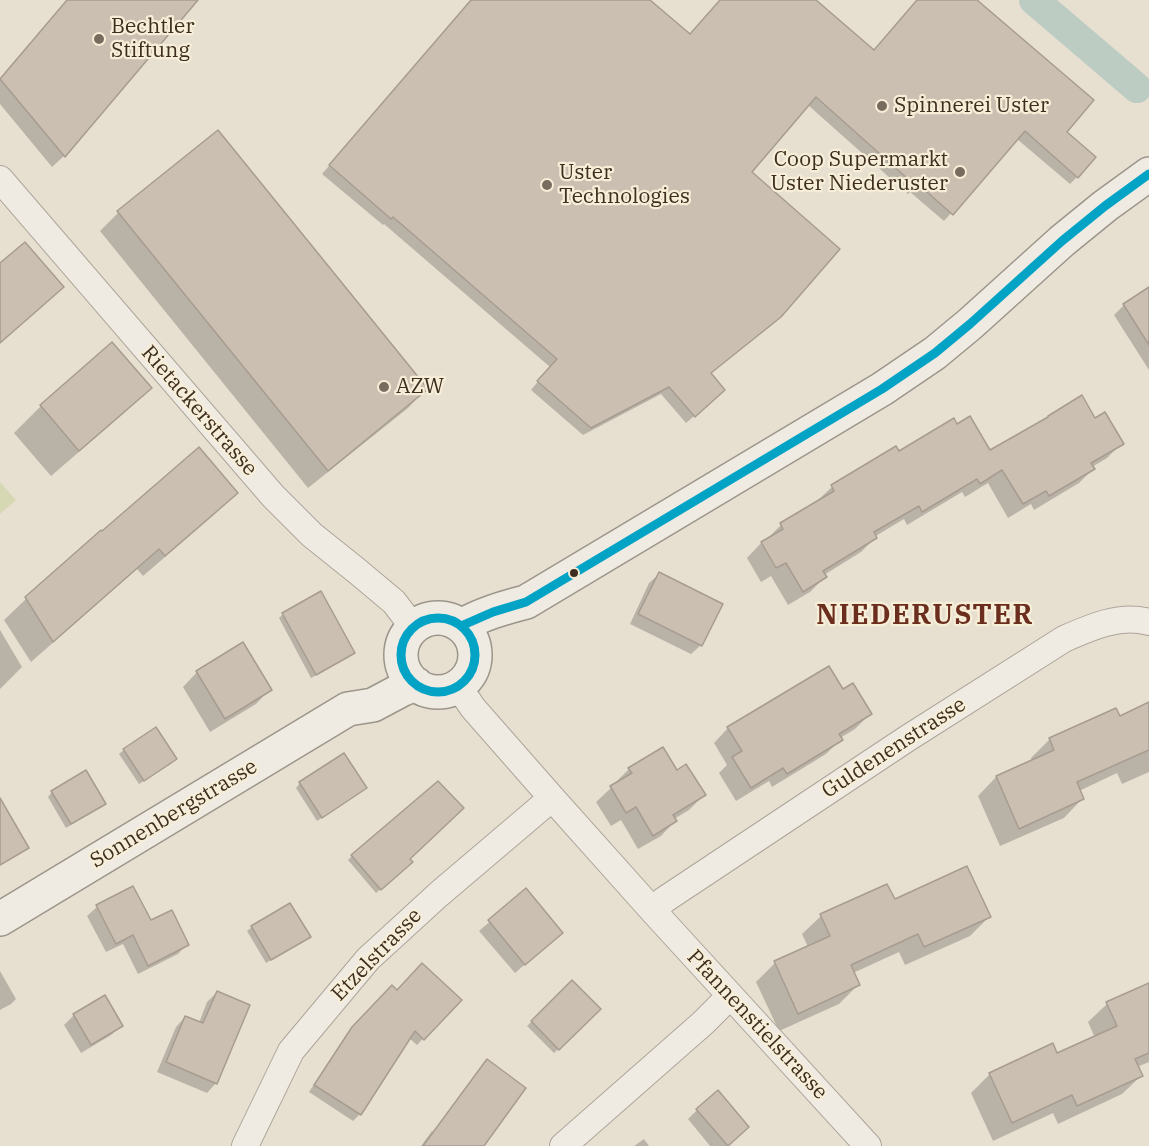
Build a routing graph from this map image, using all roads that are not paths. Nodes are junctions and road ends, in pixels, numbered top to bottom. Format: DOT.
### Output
graph roads {
  1 [pos="1149,174"];
  2 [pos="0,179"];
  3 [pos="1149,622"];
  4 [pos="413,627"];
  5 [pos="468,638"];
  6 [pos="409,674"];
  7 [pos="458,686"];
  8 [pos="552,798"];
  9 [pos="653,911"];
  10 [pos="0,919"];
  11 [pos="730,996"];
  12 [pos="245,1146"];
  13 [pos="563,1146"];
  14 [pos="868,1146"];
  1 -- 5 [label="street"];
  2 -- 4 [label="street, Rietackerstrasse"];
  3 -- 9 [label="street, Guldenenstrasse"];
  4 -- 5 [label="street"];
  4 -- 6 [label="street"];
  5 -- 7 [label="street"];
  6 -- 7 [label="street"];
  6 -- 10 [label="street, Sonnenbergstrasse"];
  7 -- 8 [label="street, Pfannenstielstrasse"];
  8 -- 9 [label="street, Pfannenstielstrasse"];
  8 -- 12 [label="street, Etzelstrasse"];
  9 -- 11 [label="street, Pfannenstielstrasse"];
  11 -- 13 [label="street"];
  11 -- 14 [label="street, Pfannenstielstrasse"];
}
